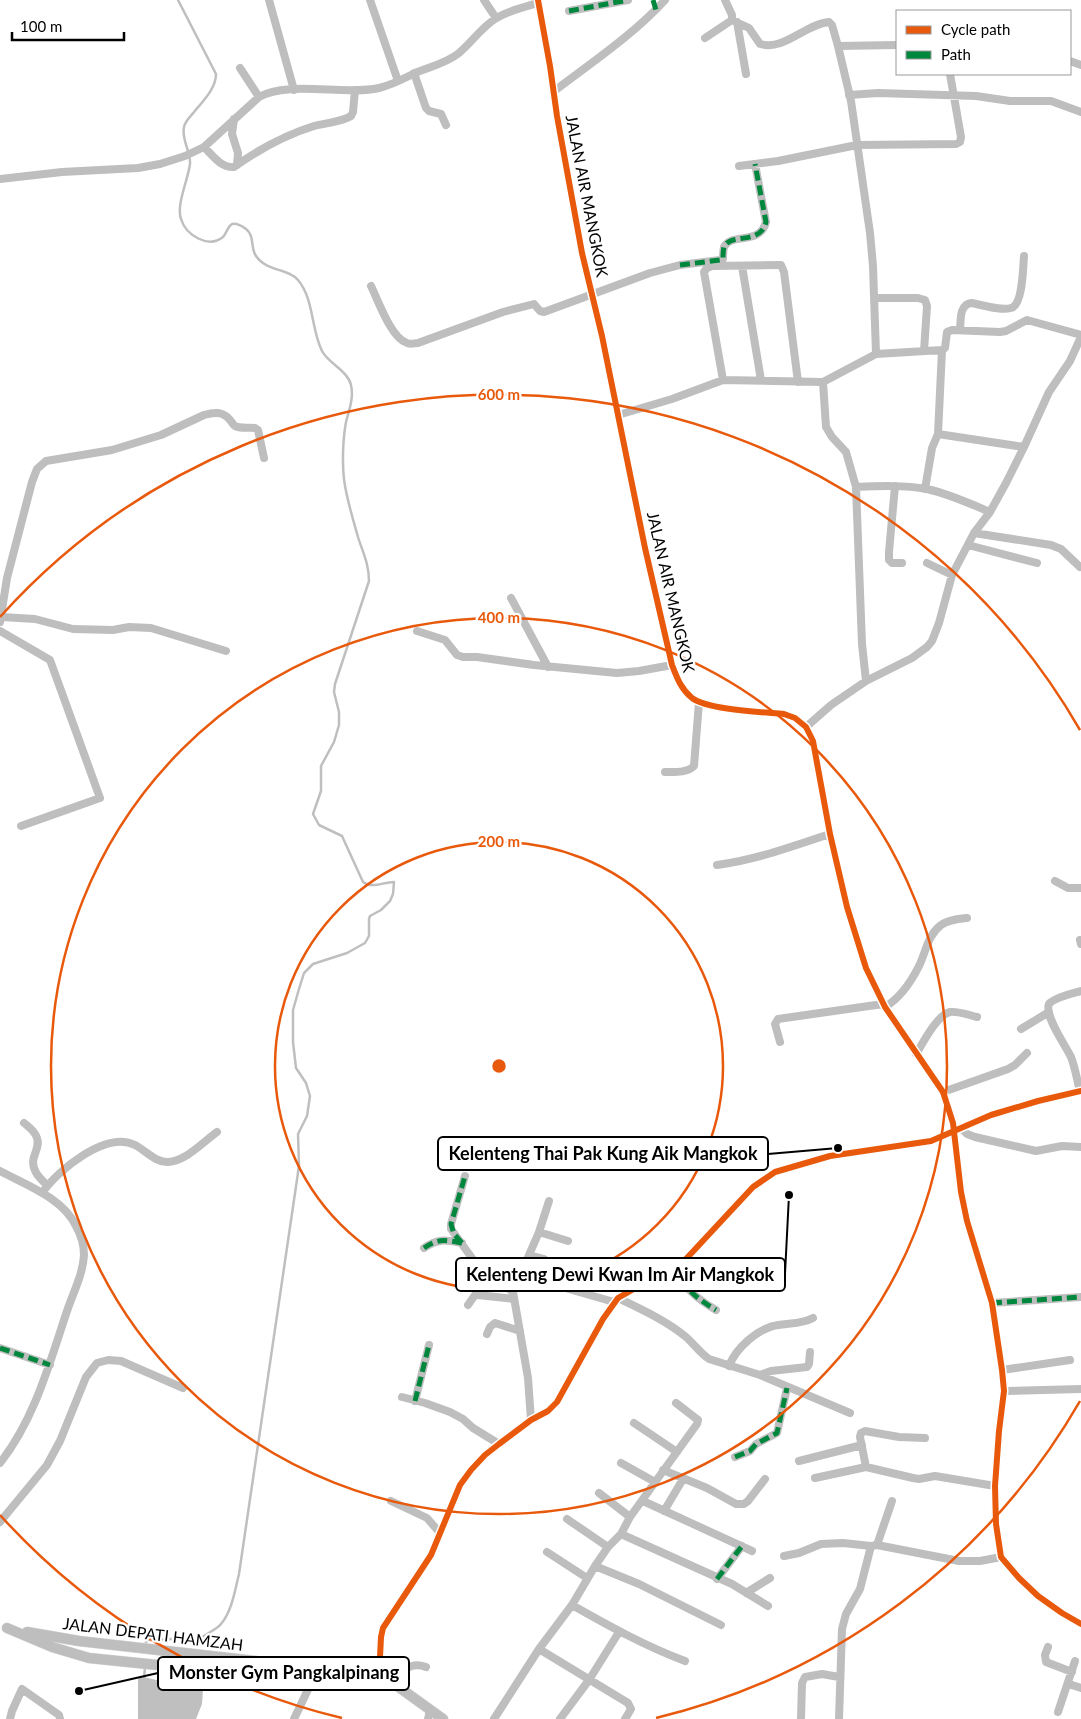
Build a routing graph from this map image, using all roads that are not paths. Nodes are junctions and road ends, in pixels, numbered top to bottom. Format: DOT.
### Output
graph roads {
  1 [pos="269,0"];
  2 [pos="370,0"];
  3 [pos="484,0"];
  4 [pos="628,0"];
  5 [pos="653,0"];
  6 [pos="665,0"];
  7 [pos="725,0"];
  8 [pos="538,1"];
  9 [pos="656,10"];
  10 [pos="568,11"];
  11 [pos="496,18"];
  12 [pos="734,21"];
  13 [pos="705,38"];
  14 [pos="896,45"];
  15 [pos="838,46"];
  16 [pos="240,68"];
  17 [pos="414,74"];
  18 [pos="746,74"];
  19 [pos="950,75"];
  20 [pos="398,81"];
  21 [pos="294,90"];
  22 [pos="355,90"];
  23 [pos="553,92"];
  24 [pos="849,95"];
  25 [pos="955,96"];
  26 [pos="259,97"];
  27 [pos="1081,112"];
  28 [pos="234,119"];
  29 [pos="446,125"];
  30 [pos="857,145"];
  31 [pos="200,149"];
  32 [pos="237,164"];
  33 [pos="755,164"];
  34 [pos="739,166"];
  35 [pos="0,179"];
  36 [pos="1024,256"];
  37 [pos="742,266"];
  38 [pos="371,286"];
  39 [pos="592,295"];
  40 [pos="875,298"];
  41 [pos="960,330"];
  42 [pos="1081,336"];
  43 [pos="942,350"];
  44 [pos="924,351"];
  45 [pos="876,354"];
  46 [pos="723,380"];
  47 [pos="761,380"];
  48 [pos="798,382"];
  49 [pos="823,382"];
  50 [pos="618,415"];
  51 [pos="938,434"];
  52 [pos="1024,447"];
  53 [pos="264,458"];
  54 [pos="895,486"];
  55 [pos="856,487"];
  56 [pos="925,489"];
  57 [pos="990,512"];
  58 [pos="974,533"];
  59 [pos="968,545"];
  60 [pos="927,563"];
  61 [pos="902,564"];
  62 [pos="1037,564"];
  63 [pos="1080,567"];
  64 [pos="952,575"];
  65 [pos="511,598"];
  66 [pos="1,620"];
  67 [pos="417,630"];
  68 [pos="0,631"];
  69 [pos="226,652"];
  70 [pos="672,665"];
  71 [pos="548,667"];
  72 [pos="866,681"];
  73 [pos="699,702"];
  74 [pos="806,727"];
  75 [pos="665,772"];
  76 [pos="21,826"];
  77 [pos="830,834"];
  78 [pos="717,865"];
  79 [pos="1055,881"];
  80 [pos="1081,888"];
  81 [pos="967,918"];
  82 [pos="1081,991"];
  83 [pos="884,1006"];
  84 [pos="1049,1012"];
  85 [pos="977,1017"];
  86 [pos="1021,1029"];
  87 [pos="780,1042"];
  88 [pos="1027,1053"];
  89 [pos="916,1054"];
  90 [pos="1081,1091"];
  91 [pos="943,1092"];
  92 [pos="24,1123"];
  93 [pos="958,1130"];
  94 [pos="217,1132"];
  95 [pos="1081,1147"];
  96 [pos="0,1171"];
  97 [pos="465,1176"];
  98 [pos="47,1185"];
  99 [pos="42,1194"];
  100 [pos="549,1201"];
  101 [pos="539,1232"];
  102 [pos="568,1241"];
  103 [pos="462,1243"];
  104 [pos="424,1248"];
  105 [pos="529,1255"];
  106 [pos="672,1268"];
  107 [pos="520,1275"];
  108 [pos="538,1280"];
  109 [pos="513,1296"];
  110 [pos="1081,1298"];
  111 [pos="616,1300"];
  112 [pos="992,1303"];
  113 [pos="468,1304"];
  114 [pos="716,1310"];
  115 [pos="813,1318"];
  116 [pos="520,1331"];
  117 [pos="487,1334"];
  118 [pos="429,1345"];
  119 [pos="0,1348"];
  120 [pos="810,1352"];
  121 [pos="1070,1360"];
  122 [pos="50,1365"];
  123 [pos="728,1366"];
  124 [pos="1002,1370"];
  125 [pos="760,1376"];
  126 [pos="183,1388"];
  127 [pos="787,1388"];
  128 [pos="1081,1389"];
  129 [pos="1004,1391"];
  130 [pos="402,1397"];
  131 [pos="415,1401"];
  132 [pos="676,1403"];
  133 [pos="850,1413"];
  134 [pos="532,1420"];
  135 [pos="634,1423"];
  136 [pos="925,1438"];
  137 [pos="499,1444"];
  138 [pos="862,1445"];
  139 [pos="678,1452"];
  140 [pos="735,1456"];
  141 [pos="799,1462"];
  142 [pos="0,1463"];
  143 [pos="622,1463"];
  144 [pos="866,1467"];
  145 [pos="663,1470"];
  146 [pos="815,1478"];
  147 [pos="683,1479"];
  148 [pos="765,1479"];
  149 [pos="655,1482"];
  150 [pos="995,1486"];
  151 [pos="599,1493"];
  152 [pos="391,1501"];
  153 [pos="643,1501"];
  154 [pos="892,1501"];
  155 [pos="664,1511"];
  156 [pos="630,1517"];
  157 [pos="567,1519"];
  158 [pos="0,1522"];
  159 [pos="440,1533"];
  160 [pos="621,1534"];
  161 [pos="742,1546"];
  162 [pos="874,1546"];
  163 [pos="608,1547"];
  164 [pos="752,1551"];
  165 [pos="547,1552"];
  166 [pos="784,1556"];
  167 [pos="1001,1557"];
  168 [pos="595,1566"];
  169 [pos="587,1578"];
  170 [pos="770,1578"];
  171 [pos="717,1579"];
  172 [pos="746,1593"];
  173 [pos="572,1605"];
  174 [pos="768,1606"];
  175 [pos="1081,1624"];
  176 [pos="720,1625"];
  177 [pos="3,1627"];
  178 [pos="619,1632"];
  179 [pos="1048,1647"];
  180 [pos="539,1649"];
  181 [pos="685,1661"];
  182 [pos="1076,1661"];
  183 [pos="426,1668"];
  184 [pos="1072,1672"];
  185 [pos="318,1674"];
  186 [pos="379,1677"];
  187 [pos="839,1677"];
  188 [pos="589,1680"];
  189 [pos="392,1683"];
  190 [pos="1069,1684"];
  191 [pos="1081,1688"];
  192 [pos="1058,1712"];
  193 [pos="429,1715"];
  194 [pos="10,1719"];
  195 [pos="60,1719"];
  196 [pos="294,1719"];
  197 [pos="443,1719"];
  198 [pos="494,1719"];
  199 [pos="560,1719"];
  200 [pos="624,1719"];
  201 [pos="801,1719"];
  202 [pos="839,1719"];
  1 -- 21 [label="street"];
  2 -- 20 [label="street"];
  3 -- 11 [label="street"];
  4 -- 10 [label="street"];
  5 -- 9 [label="street"];
  6 -- 9 [label="street"];
  7 -- 12 [label="street"];
  8 -- 11 [label="street"];
  8 -- 23 [label="street, JALAN AIR MANGKOK"];
  9 -- 23 [label="street"];
  11 -- 17 [label="street"];
  12 -- 13 [label="street"];
  12 -- 15 [label="street"];
  12 -- 18 [label="street"];
  14 -- 15 [label="street"];
  15 -- 24 [label="street"];
  16 -- 26 [label="street"];
  17 -- 20 [label="street"];
  17 -- 29 [label="street"];
  19 -- 25 [label="street"];
  20 -- 22 [label="street"];
  21 -- 22 [label="street"];
  21 -- 26 [label="street"];
  22 -- 32 [label="street"];
  23 -- 39 [label="street, JALAN AIR MANGKOK"];
  24 -- 25 [label="street"];
  24 -- 30 [label="street"];
  25 -- 27 [label="street"];
  25 -- 30 [label="street"];
  26 -- 28 [label="street"];
  28 -- 31 [label="street"];
  28 -- 32 [label="street"];
  30 -- 33 [label="street"];
  30 -- 40 [label="street"];
  31 -- 32 [label="street"];
  31 -- 35 [label="street"];
  33 -- 34 [label="street"];
  33 -- 39 [label="street"];
  36 -- 41 [label="street"];
  37 -- 46 [label="street"];
  37 -- 47 [label="street"];
  37 -- 48 [label="street"];
  38 -- 39 [label="street"];
  39 -- 50 [label="street, JALAN AIR MANGKOK"];
  40 -- 44 [label="street"];
  40 -- 45 [label="street"];
  41 -- 42 [label="street"];
  41 -- 43 [label="street"];
  42 -- 52 [label="street"];
  43 -- 44 [label="street"];
  43 -- 51 [label="street"];
  44 -- 45 [label="street"];
  45 -- 49 [label="street"];
  46 -- 47 [label="street"];
  46 -- 50 [label="street"];
  47 -- 48 [label="street"];
  48 -- 49 [label="street"];
  49 -- 55 [label="street"];
  50 -- 70 [label="street, JALAN AIR MANGKOK"];
  51 -- 52 [label="street"];
  51 -- 56 [label="street"];
  52 -- 57 [label="street"];
  53 -- 66 [label="street"];
  54 -- 55 [label="street"];
  54 -- 56 [label="street"];
  54 -- 61 [label="street"];
  55 -- 72 [label="street"];
  56 -- 57 [label="street"];
  57 -- 58 [label="street"];
  58 -- 59 [label="street"];
  58 -- 63 [label="street"];
  59 -- 62 [label="street"];
  59 -- 64 [label="street"];
  60 -- 64 [label="street"];
  64 -- 72 [label="street"];
  65 -- 71 [label="street"];
  66 -- 69 [label="street"];
  67 -- 71 [label="street"];
  68 -- 76 [label="street"];
  70 -- 71 [label="street"];
  70 -- 73 [label="street, JALAN AIR MANGKOK"];
  72 -- 74 [label="street"];
  73 -- 74 [label="street"];
  73 -- 75 [label="street"];
  74 -- 77 [label="street"];
  77 -- 78 [label="street"];
  77 -- 83 [label="street"];
  79 -- 80 [label="street"];
  81 -- 83 [label="street"];
  82 -- 84 [label="street"];
  83 -- 87 [label="street"];
  83 -- 89 [label="street"];
  84 -- 86 [label="street"];
  84 -- 90 [label="street"];
  85 -- 89 [label="street"];
  88 -- 91 [label="street"];
  89 -- 91 [label="street"];
  90 -- 93 [label="street"];
  91 -- 93 [label="street"];
  92 -- 98 [label="street"];
  93 -- 95 [label="street"];
  93 -- 106 [label="street"];
  93 -- 112 [label="street"];
  94 -- 98 [label="street"];
  96 -- 99 [label="street"];
  97 -- 103 [label="street"];
  98 -- 99 [label="street"];
  99 -- 122 [label="street"];
  100 -- 101 [label="street"];
  101 -- 102 [label="street"];
  101 -- 105 [label="street"];
  103 -- 104 [label="street"];
  103 -- 109 [label="street"];
  105 -- 107 [label="street"];
  105 -- 108 [label="street"];
  106 -- 111 [label="street"];
  106 -- 114 [label="street"];
  107 -- 108 [label="street"];
  107 -- 109 [label="street"];
  108 -- 111 [label="street"];
  109 -- 113 [label="street"];
  109 -- 116 [label="street"];
  110 -- 112 [label="street"];
  111 -- 123 [label="street"];
  111 -- 134 [label="street"];
  112 -- 124 [label="street"];
  115 -- 123 [label="street"];
  116 -- 117 [label="street"];
  116 -- 134 [label="street"];
  118 -- 131 [label="street"];
  119 -- 122 [label="street"];
  120 -- 125 [label="street"];
  121 -- 124 [label="street"];
  122 -- 142 [label="street"];
  123 -- 125 [label="street"];
  124 -- 129 [label="street"];
  125 -- 127 [label="street"];
  126 -- 158 [label="street"];
  127 -- 133 [label="street"];
  127 -- 140 [label="street"];
  128 -- 129 [label="street"];
  129 -- 150 [label="street"];
  130 -- 131 [label="street"];
  131 -- 137 [label="street"];
  132 -- 139 [label="street"];
  134 -- 137 [label="street"];
  135 -- 139 [label="street"];
  136 -- 138 [label="street"];
  137 -- 159 [label="street"];
  138 -- 141 [label="street"];
  138 -- 144 [label="street"];
  139 -- 145 [label="street"];
  143 -- 149 [label="street"];
  144 -- 146 [label="street"];
  144 -- 150 [label="street"];
  145 -- 147 [label="street"];
  145 -- 149 [label="street"];
  147 -- 148 [label="street"];
  147 -- 155 [label="street"];
  149 -- 153 [label="street"];
  150 -- 167 [label="street"];
  151 -- 156 [label="street"];
  152 -- 159 [label="street"];
  153 -- 155 [label="street"];
  153 -- 156 [label="street"];
  154 -- 162 [label="street"];
  155 -- 161 [label="street"];
  156 -- 160 [label="street"];
  157 -- 163 [label="street"];
  159 -- 186 [label="street"];
  160 -- 163 [label="street"];
  160 -- 171 [label="street"];
  161 -- 164 [label="street"];
  161 -- 171 [label="street"];
  162 -- 166 [label="street"];
  162 -- 167 [label="street"];
  162 -- 187 [label="street"];
  163 -- 168 [label="street"];
  165 -- 169 [label="street"];
  167 -- 175 [label="street"];
  168 -- 169 [label="street"];
  168 -- 176 [label="street"];
  169 -- 173 [label="street"];
  170 -- 172 [label="street"];
  171 -- 172 [label="street"];
  172 -- 174 [label="street"];
  173 -- 178 [label="street"];
  173 -- 180 [label="street"];
  177 -- 185 [label="main road, JALAN DEPATI HAMZAH"];
  177 -- 185 [label="main road, JALAN DEPATI HAMZAH"];
  178 -- 181 [label="street"];
  178 -- 188 [label="street"];
  179 -- 184 [label="street"];
  180 -- 188 [label="street"];
  180 -- 198 [label="street"];
  182 -- 184 [label="street"];
  183 -- 189 [label="street"];
  184 -- 190 [label="street"];
  185 -- 186 [label="main road, JALAN DEPATI HAMZAH"];
  185 -- 196 [label="street"];
  186 -- 189 [label="main road, JALAN DEPATI HAMZAH"];
  187 -- 201 [label="street"];
  187 -- 202 [label="street"];
  188 -- 199 [label="street"];
  188 -- 200 [label="street"];
  189 -- 193 [label="main road, JALAN DEPATI HAMZAH"];
  190 -- 191 [label="street"];
  190 -- 192 [label="street"];
  193 -- 197 [label="main road, JALAN DEPATI HAMZAH"];
  194 -- 195 [label="street"];
}
